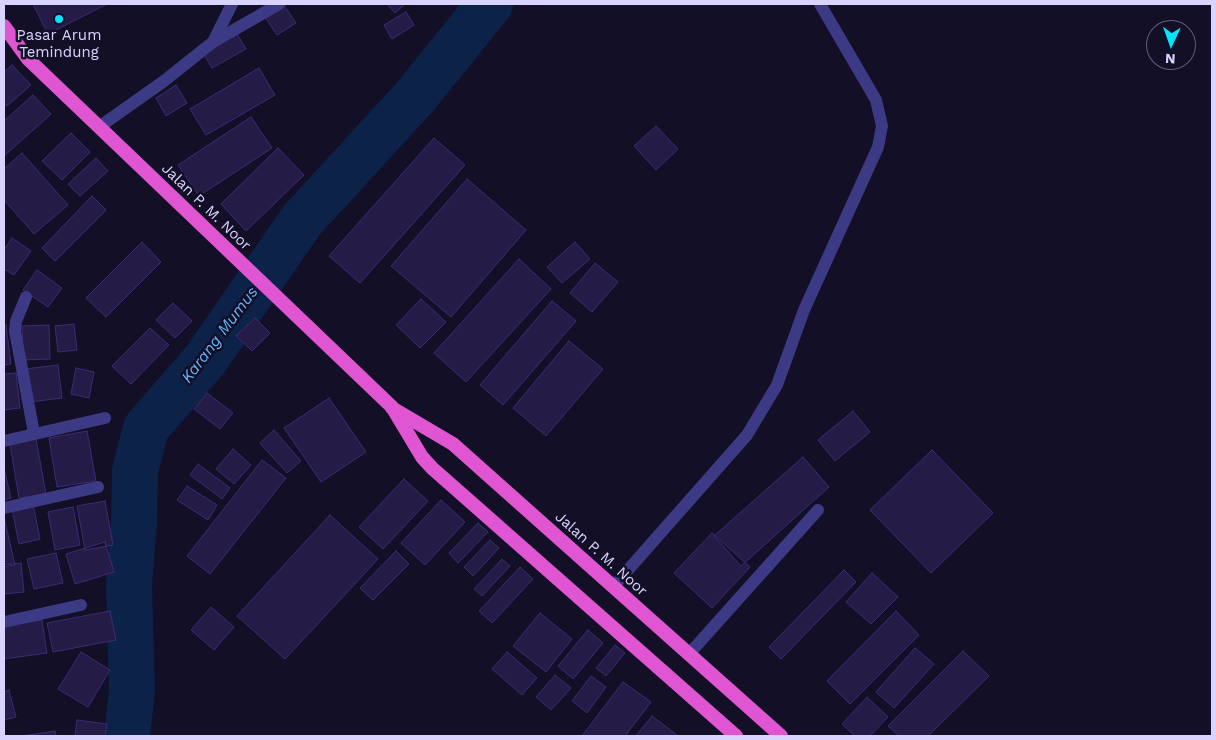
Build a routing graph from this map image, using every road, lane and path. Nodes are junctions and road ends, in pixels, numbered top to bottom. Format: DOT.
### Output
graph roads {
  1 [pos="232,4"];
  2 [pos="279,4"];
  3 [pos="820,4"];
  4 [pos="4,26"];
  5 [pos="214,42"];
  6 [pos="99,127"];
  7 [pos="26,297"];
  8 [pos="392,407"];
  9 [pos="105,418"];
  10 [pos="34,433"];
  11 [pos="4,440"];
  12 [pos="98,487"];
  13 [pos="4,508"];
  14 [pos="818,510"];
  15 [pos="613,587"];
  16 [pos="81,605"];
  17 [pos="4,622"];
  18 [pos="689,654"];
  19 [pos="736,736"];
  20 [pos="780,736"];
  1 -- 5 [label="street"];
  2 -- 5 [label="street"];
  3 -- 15 [label="street"];
  4 -- 6 [label="highway, Jalan P. M. Noor"];
  5 -- 6 [label="street"];
  6 -- 8 [label="highway, Jalan P. M. Noor"];
  7 -- 10 [label="street"];
  8 -- 15 [label="highway, Jalan P. M. Noor"];
  8 -- 19 [label="highway, Jalan P. M. Noor"];
  9 -- 10 [label="street"];
  10 -- 11 [label="street"];
  12 -- 13 [label="street"];
  14 -- 18 [label="street"];
  15 -- 18 [label="highway, Jalan P. M. Noor"];
  16 -- 17 [label="street"];
  18 -- 20 [label="highway, Jalan P. M. Noor"];
}
